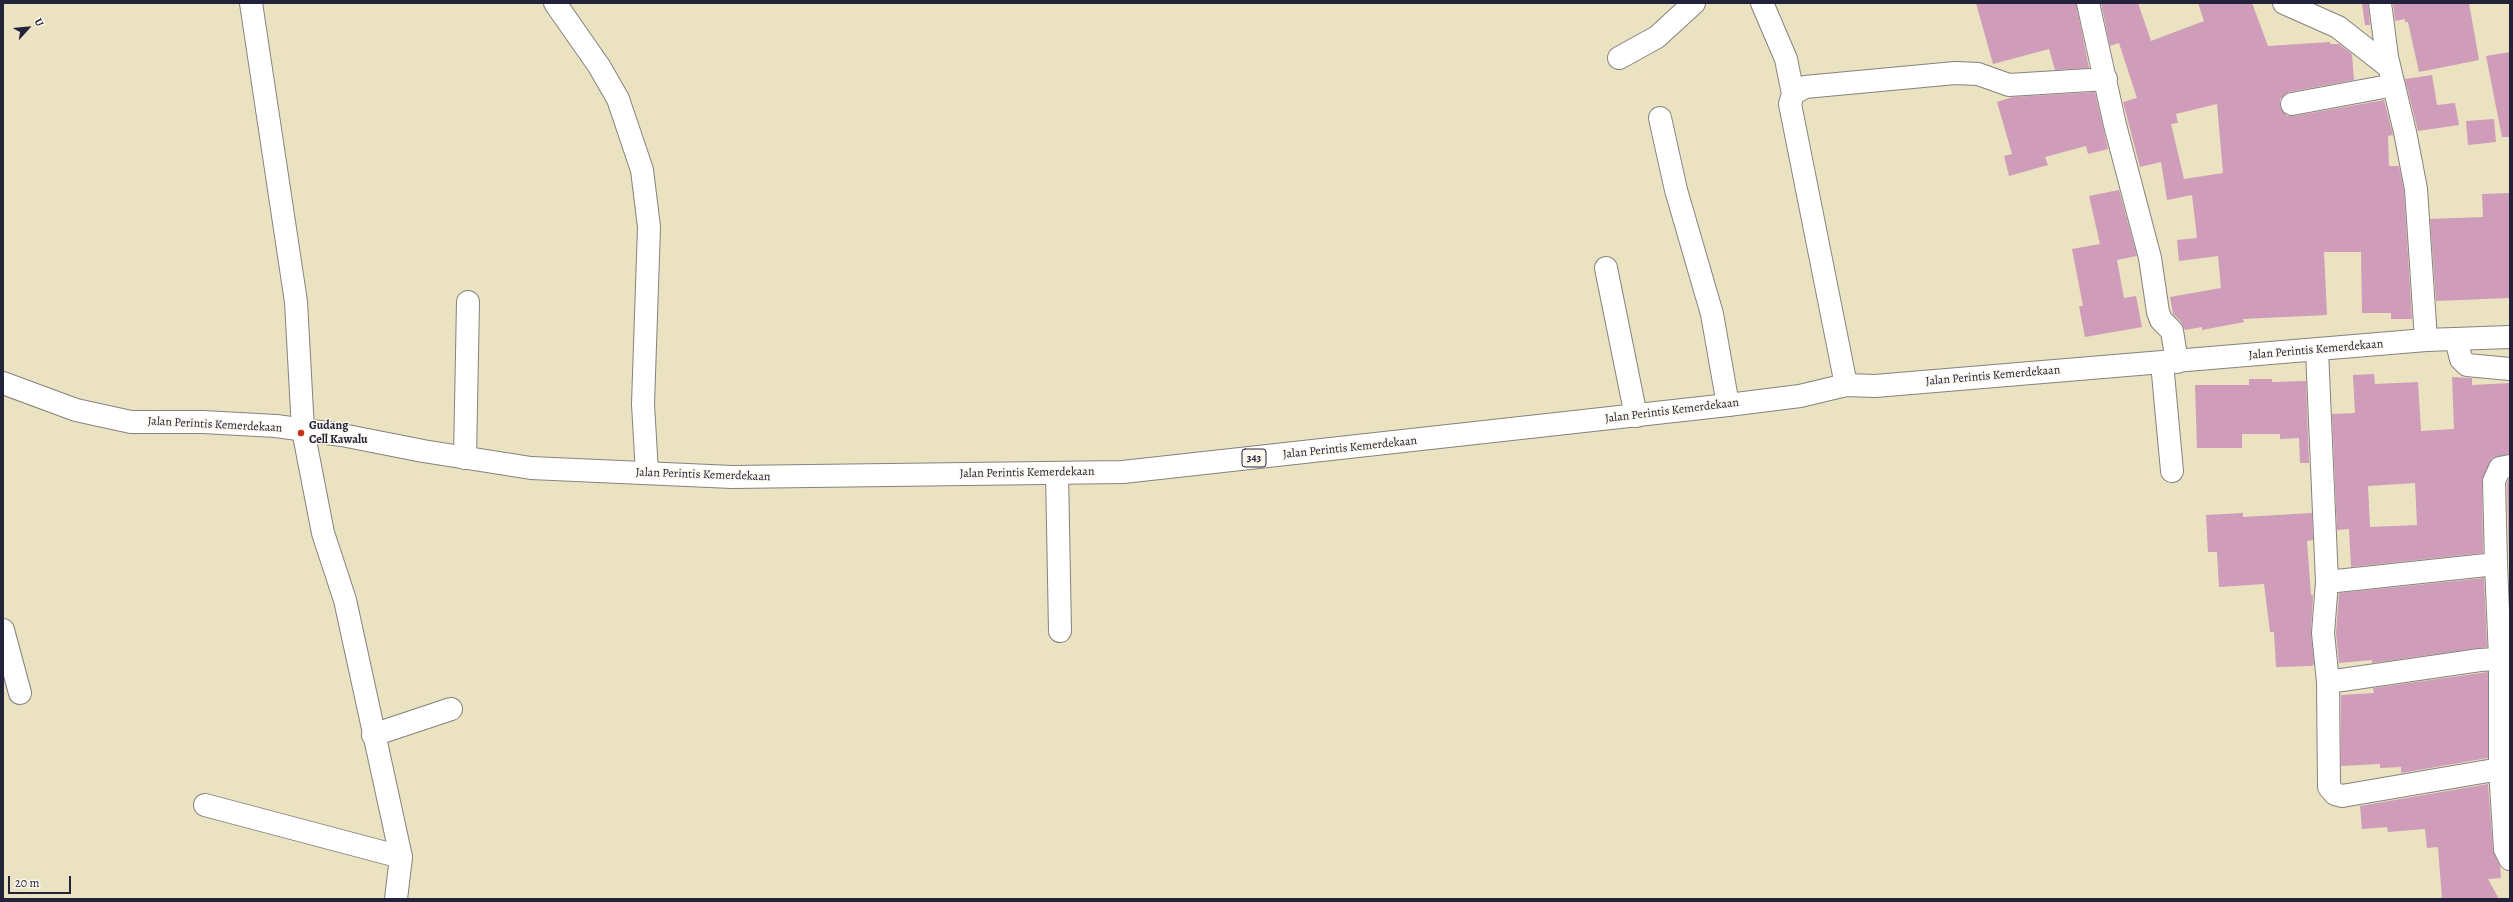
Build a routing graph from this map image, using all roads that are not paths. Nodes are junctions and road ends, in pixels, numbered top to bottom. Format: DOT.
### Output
graph roads {
  1 [pos="251,3"];
  2 [pos="555,3"];
  3 [pos="1694,3"];
  4 [pos="1762,3"];
  5 [pos="2088,3"];
  6 [pos="2284,3"];
  7 [pos="2380,3"];
  8 [pos="1619,58"];
  9 [pos="2389,64"];
  10 [pos="2106,79"];
  11 [pos="1792,94"];
  12 [pos="2292,104"];
  13 [pos="1660,118"];
  14 [pos="1606,268"];
  15 [pos="468,302"];
  16 [pos="2510,337"];
  17 [pos="2456,339"];
  18 [pos="2426,340"];
  19 [pos="2317,350"];
  20 [pos="2170,362"];
  21 [pos="2510,369"];
  22 [pos="3,383"];
  23 [pos="1846,385"];
  24 [pos="1728,405"];
  25 [pos="1636,416"];
  26 [pos="303,430"];
  27 [pos="465,458"];
  28 [pos="2510,466"];
  29 [pos="2172,471"];
  30 [pos="646,473"];
  31 [pos="1057,473"];
  32 [pos="2496,564"];
  33 [pos="2327,582"];
  34 [pos="3,630"];
  35 [pos="1060,631"];
  36 [pos="2505,658"];
  37 [pos="2328,682"];
  38 [pos="20,693"];
  39 [pos="451,709"];
  40 [pos="373,735"];
  41 [pos="2500,769"];
  42 [pos="204,805"];
  43 [pos="401,857"];
  44 [pos="2510,859"];
  45 [pos="396,899"];
  1 -- 26 [label="street"];
  2 -- 30 [label="street"];
  3 -- 8 [label="street"];
  4 -- 11 [label="street"];
  5 -- 10 [label="street"];
  6 -- 9 [label="street"];
  7 -- 9 [label="street"];
  9 -- 12 [label="street"];
  9 -- 18 [label="street"];
  10 -- 11 [label="street"];
  10 -- 20 [label="street"];
  11 -- 23 [label="street"];
  13 -- 24 [label="street"];
  14 -- 25 [label="street"];
  15 -- 27 [label="street"];
  16 -- 17 [label="street, Jalan Perintis Kemerdekaan / 343"];
  17 -- 18 [label="street, Jalan Perintis Kemerdekaan / 343"];
  17 -- 21 [label="street"];
  18 -- 19 [label="street, Jalan Perintis Kemerdekaan / 343"];
  19 -- 20 [label="street, Jalan Perintis Kemerdekaan / 343"];
  19 -- 33 [label="street"];
  20 -- 23 [label="street, Jalan Perintis Kemerdekaan / 343"];
  20 -- 29 [label="street"];
  22 -- 26 [label="street, Jalan Perintis Kemerdekaan / 343"];
  23 -- 24 [label="street, Jalan Perintis Kemerdekaan / 343"];
  24 -- 25 [label="street, Jalan Perintis Kemerdekaan / 343"];
  25 -- 31 [label="street, Jalan Perintis Kemerdekaan / 343"];
  26 -- 27 [label="street, Jalan Perintis Kemerdekaan / 343"];
  26 -- 40 [label="street"];
  27 -- 30 [label="street, Jalan Perintis Kemerdekaan / 343"];
  28 -- 32 [label="street"];
  30 -- 31 [label="street, Jalan Perintis Kemerdekaan / 343"];
  31 -- 35 [label="street"];
  32 -- 33 [label="street"];
  32 -- 36 [label="street"];
  33 -- 37 [label="street"];
  34 -- 38 [label="street"];
  36 -- 37 [label="street"];
  36 -- 41 [label="street"];
  37 -- 41 [label="street"];
  39 -- 40 [label="street"];
  40 -- 43 [label="street"];
  41 -- 44 [label="street"];
  42 -- 43 [label="street"];
  43 -- 45 [label="street"];
}
